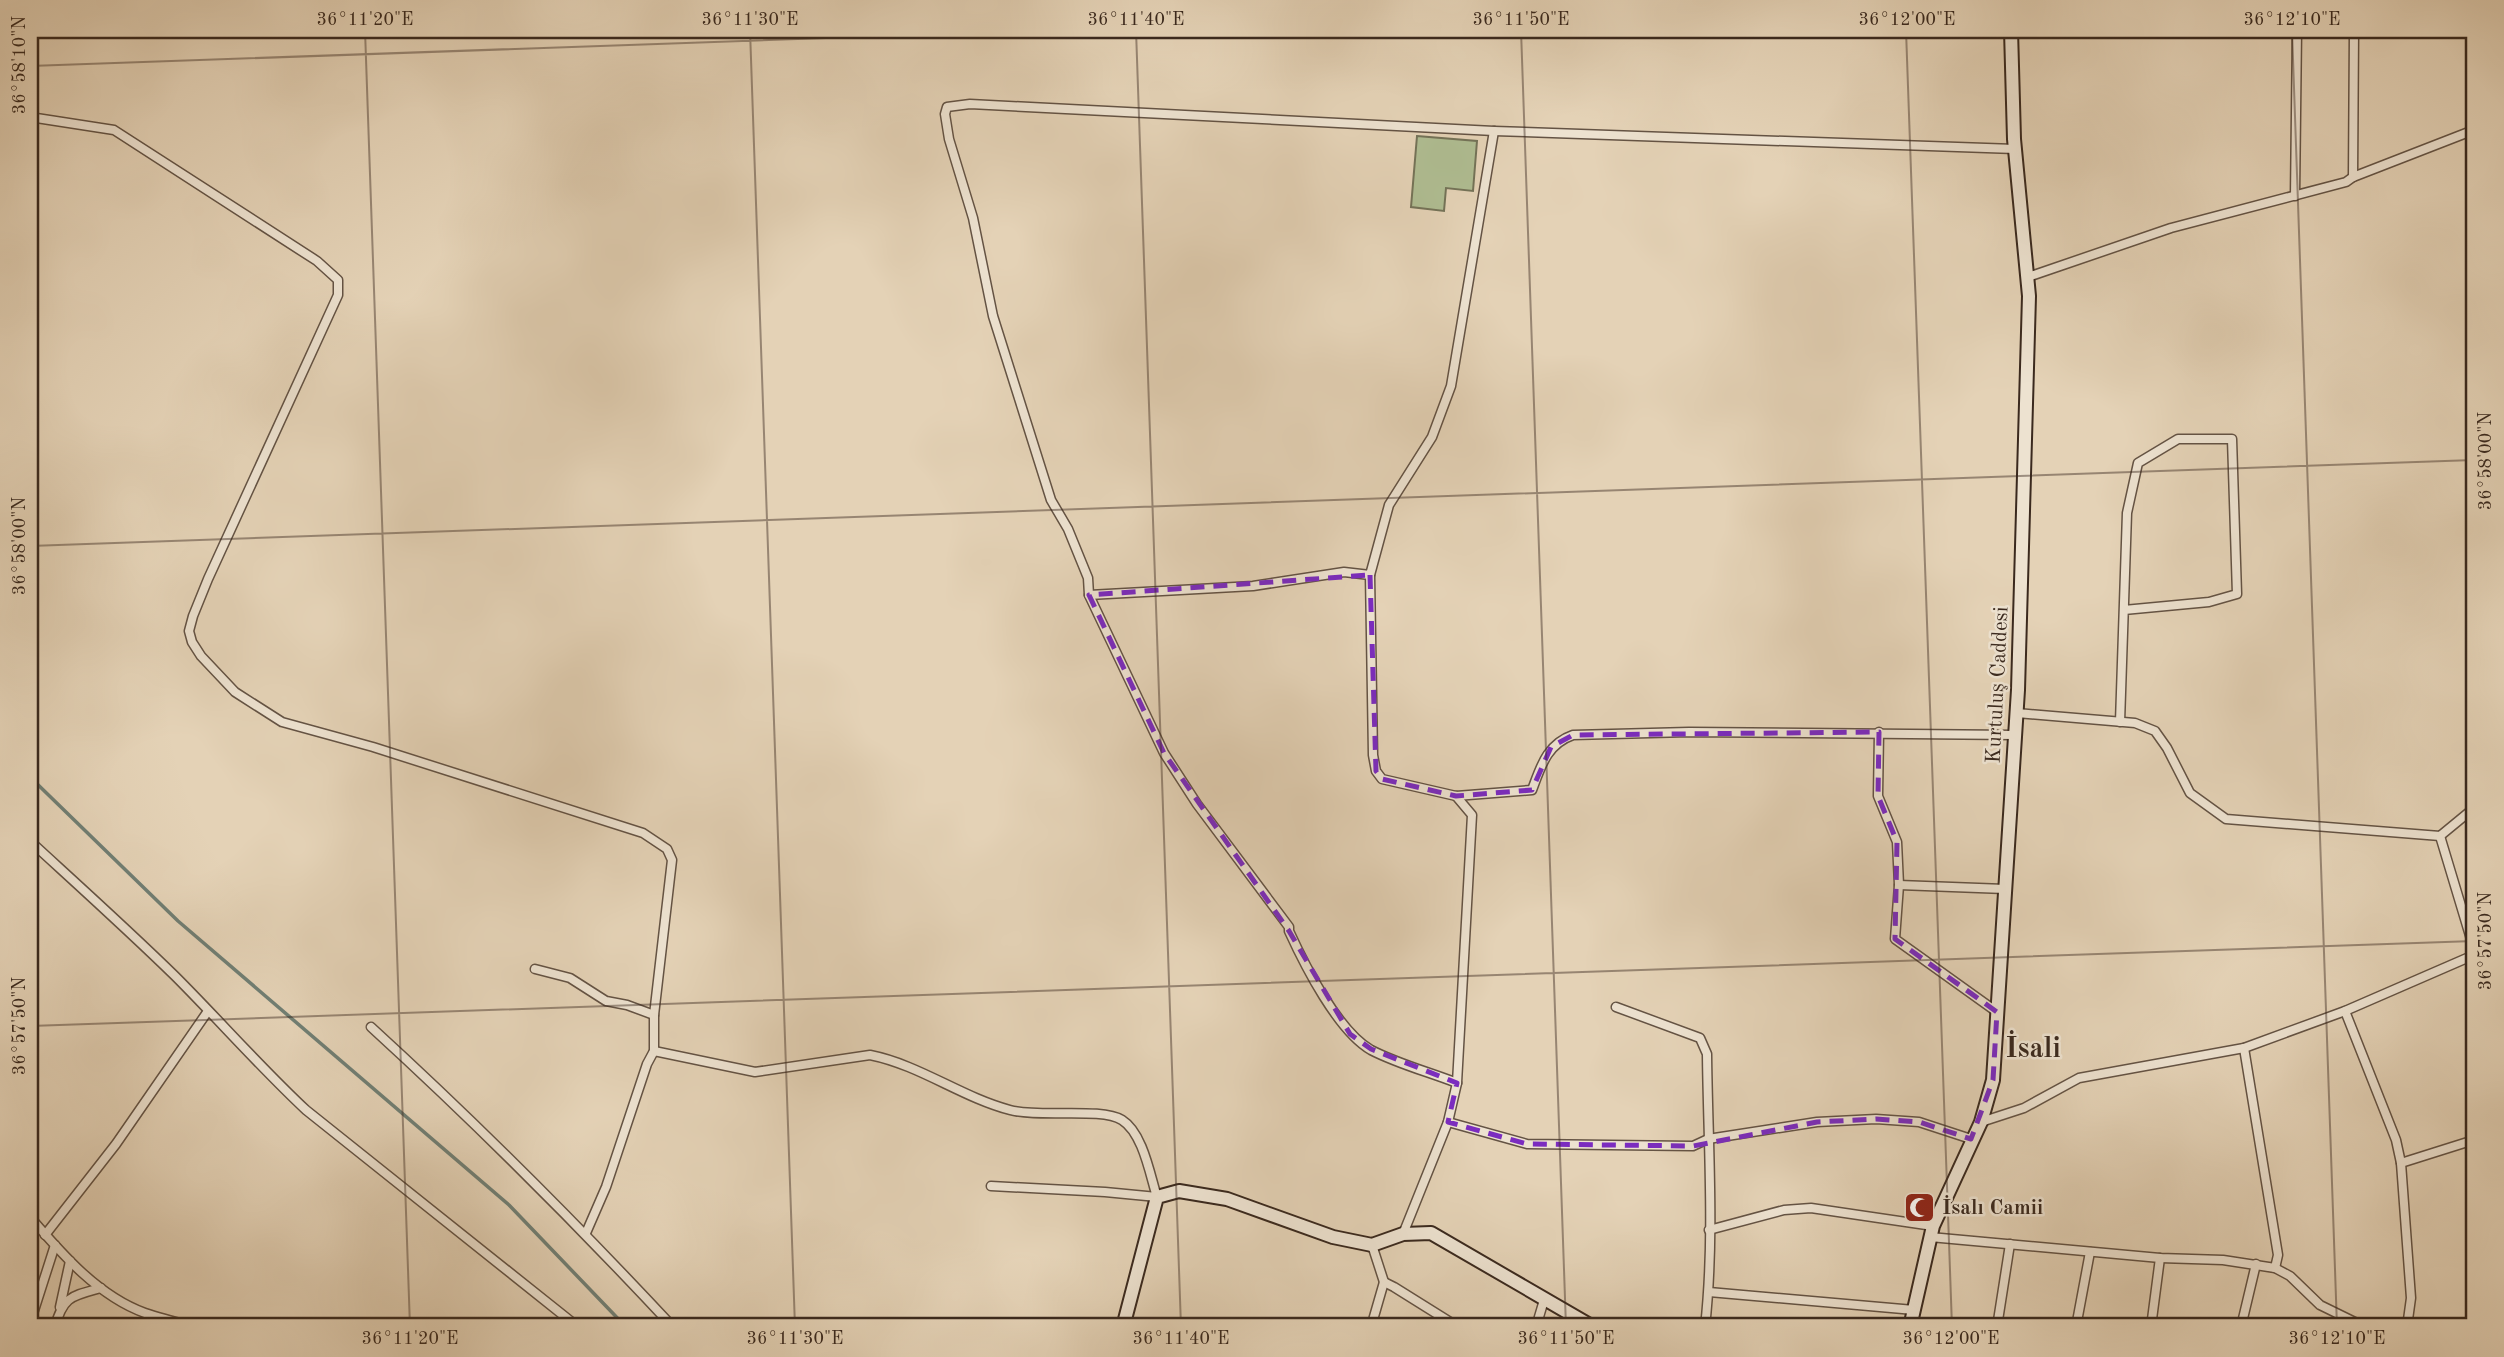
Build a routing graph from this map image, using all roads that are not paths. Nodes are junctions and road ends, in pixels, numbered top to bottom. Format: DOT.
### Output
graph roads {
  1 [pos="2011,30"];
  2 [pos="2297,30"];
  3 [pos="2354,30"];
  4 [pos="30,117"];
  5 [pos="2474,130"];
  6 [pos="1494,131"];
  7 [pos="2015,149"];
  8 [pos="2353,177"];
  9 [pos="2295,196"];
  10 [pos="2028,277"];
  11 [pos="1370,575"];
  12 [pos="1090,595"];
  13 [pos="2124,610"];
  14 [pos="2017,713"];
  15 [pos="2120,722"];
  16 [pos="1879,732"];
  17 [pos="2015,735"];
  18 [pos="1456,796"];
  19 [pos="2474,808"];
  20 [pos="2441,836"];
  21 [pos="30,841"];
  22 [pos="1899,886"];
  23 [pos="2005,890"];
  24 [pos="2474,949"];
  25 [pos="2474,955"];
  26 [pos="534,968"];
  27 [pos="1616,1007"];
  28 [pos="208,1011"];
  29 [pos="2345,1011"];
  30 [pos="1997,1012"];
  31 [pos="654,1015"];
  32 [pos="371,1027"];
  33 [pos="2244,1048"];
  34 [pos="654,1051"];
  35 [pos="1457,1083"];
  36 [pos="1448,1122"];
  37 [pos="1981,1122"];
  38 [pos="1708,1139"];
  39 [pos="1972,1139"];
  40 [pos="2474,1140"];
  41 [pos="2401,1163"];
  42 [pos="991,1186"];
  43 [pos="1157,1197"];
  44 [pos="30,1217"];
  45 [pos="1709,1230"];
  46 [pos="1931,1231"];
  47 [pos="586,1233"];
  48 [pos="1403,1234"];
  49 [pos="45,1235"];
  50 [pos="2011,1244"];
  51 [pos="55,1245"];
  52 [pos="1372,1245"];
  53 [pos="2090,1252"];
  54 [pos="2160,1258"];
  55 [pos="70,1261"];
  56 [pos="2256,1264"];
  57 [pos="2275,1268"];
  58 [pos="1384,1282"];
  59 [pos="101,1289"];
  60 [pos="1709,1292"];
  61 [pos="1545,1300"];
  62 [pos="61,1307"];
  63 [pos="1914,1310"];
  64 [pos="30,1323"];
  65 [pos="55,1327"];
  66 [pos="197,1327"];
  67 [pos="578,1327"];
  68 [pos="673,1327"];
  69 [pos="1124,1327"];
  70 [pos="1371,1327"];
  71 [pos="1458,1327"];
  72 [pos="1536,1327"];
  73 [pos="1593,1327"];
  74 [pos="1705,1327"];
  75 [pos="1910,1327"];
  76 [pos="1997,1327"];
  77 [pos="2076,1327"];
  78 [pos="2151,1327"];
  79 [pos="2241,1327"];
  80 [pos="2365,1327"];
  81 [pos="2407,1327"];
  1 -- 7 [label="main road, Kurtuluş Caddesi"];
  2 -- 9 [label="street"];
  3 -- 8 [label="street"];
  4 -- 31 [label="street"];
  5 -- 8 [label="street"];
  6 -- 7 [label="street"];
  6 -- 11 [label="street"];
  6 -- 12 [label="street"];
  7 -- 10 [label="main road, Kurtuluş Caddesi"];
  8 -- 9 [label="street"];
  9 -- 10 [label="street"];
  10 -- 14 [label="main road, Kurtuluş Caddesi"];
  11 -- 12 [label="street"];
  11 -- 18 [label="street"];
  12 -- 35 [label="street"];
  13 -- 13 [label="street"];
  13 -- 15 [label="street"];
  14 -- 15 [label="street"];
  14 -- 17 [label="main road, Kurtuluş Caddesi"];
  15 -- 20 [label="street"];
  16 -- 17 [label="street"];
  16 -- 18 [label="street"];
  16 -- 22 [label="street"];
  17 -- 23 [label="main road, Kurtuluş Caddesi"];
  18 -- 35 [label="street"];
  19 -- 20 [label="street"];
  20 -- 24 [label="street"];
  21 -- 28 [label="street"];
  22 -- 23 [label="street"];
  22 -- 30 [label="street"];
  23 -- 30 [label="main road, Kurtuluş Caddesi"];
  25 -- 29 [label="street"];
  26 -- 31 [label="street"];
  27 -- 38 [label="street"];
  28 -- 49 [label="street"];
  28 -- 67 [label="street"];
  29 -- 33 [label="street"];
  29 -- 41 [label="street"];
  30 -- 37 [label="main road, Kurtuluş Caddesi"];
  31 -- 34 [label="street"];
  32 -- 47 [label="street"];
  33 -- 37 [label="street"];
  33 -- 57 [label="street"];
  34 -- 43 [label="street"];
  34 -- 47 [label="street"];
  35 -- 36 [label="street"];
  36 -- 38 [label="street"];
  36 -- 48 [label="street"];
  37 -- 39 [label="main road, Kurtuluş Caddesi"];
  38 -- 39 [label="street"];
  38 -- 45 [label="street"];
  39 -- 46 [label="main road, Kurtuluş Caddesi"];
  40 -- 41 [label="street"];
  41 -- 81 [label="street"];
  42 -- 43 [label="street"];
  43 -- 52 [label="main road"];
  43 -- 69 [label="main road"];
  44 -- 49 [label="street"];
  45 -- 46 [label="street"];
  45 -- 60 [label="street"];
  46 -- 50 [label="street"];
  46 -- 63 [label="main road, Kurtuluş Caddesi"];
  47 -- 68 [label="street"];
  48 -- 52 [label="main road"];
  48 -- 61 [label="main road"];
  49 -- 51 [label="street"];
  50 -- 53 [label="street"];
  50 -- 76 [label="street"];
  51 -- 55 [label="street"];
  51 -- 64 [label="street"];
  52 -- 58 [label="street"];
  53 -- 54 [label="street"];
  53 -- 77 [label="street"];
  54 -- 56 [label="street"];
  54 -- 78 [label="street"];
  55 -- 59 [label="street"];
  55 -- 62 [label="street"];
  56 -- 57 [label="street"];
  56 -- 79 [label="street"];
  57 -- 80 [label="street"];
  58 -- 70 [label="street"];
  58 -- 71 [label="street"];
  59 -- 62 [label="street"];
  59 -- 66 [label="street"];
  60 -- 63 [label="street"];
  60 -- 74 [label="street"];
  61 -- 72 [label="street"];
  61 -- 73 [label="main road"];
  62 -- 65 [label="street"];
  63 -- 75 [label="main road, Kurtuluş Caddesi"];
}
